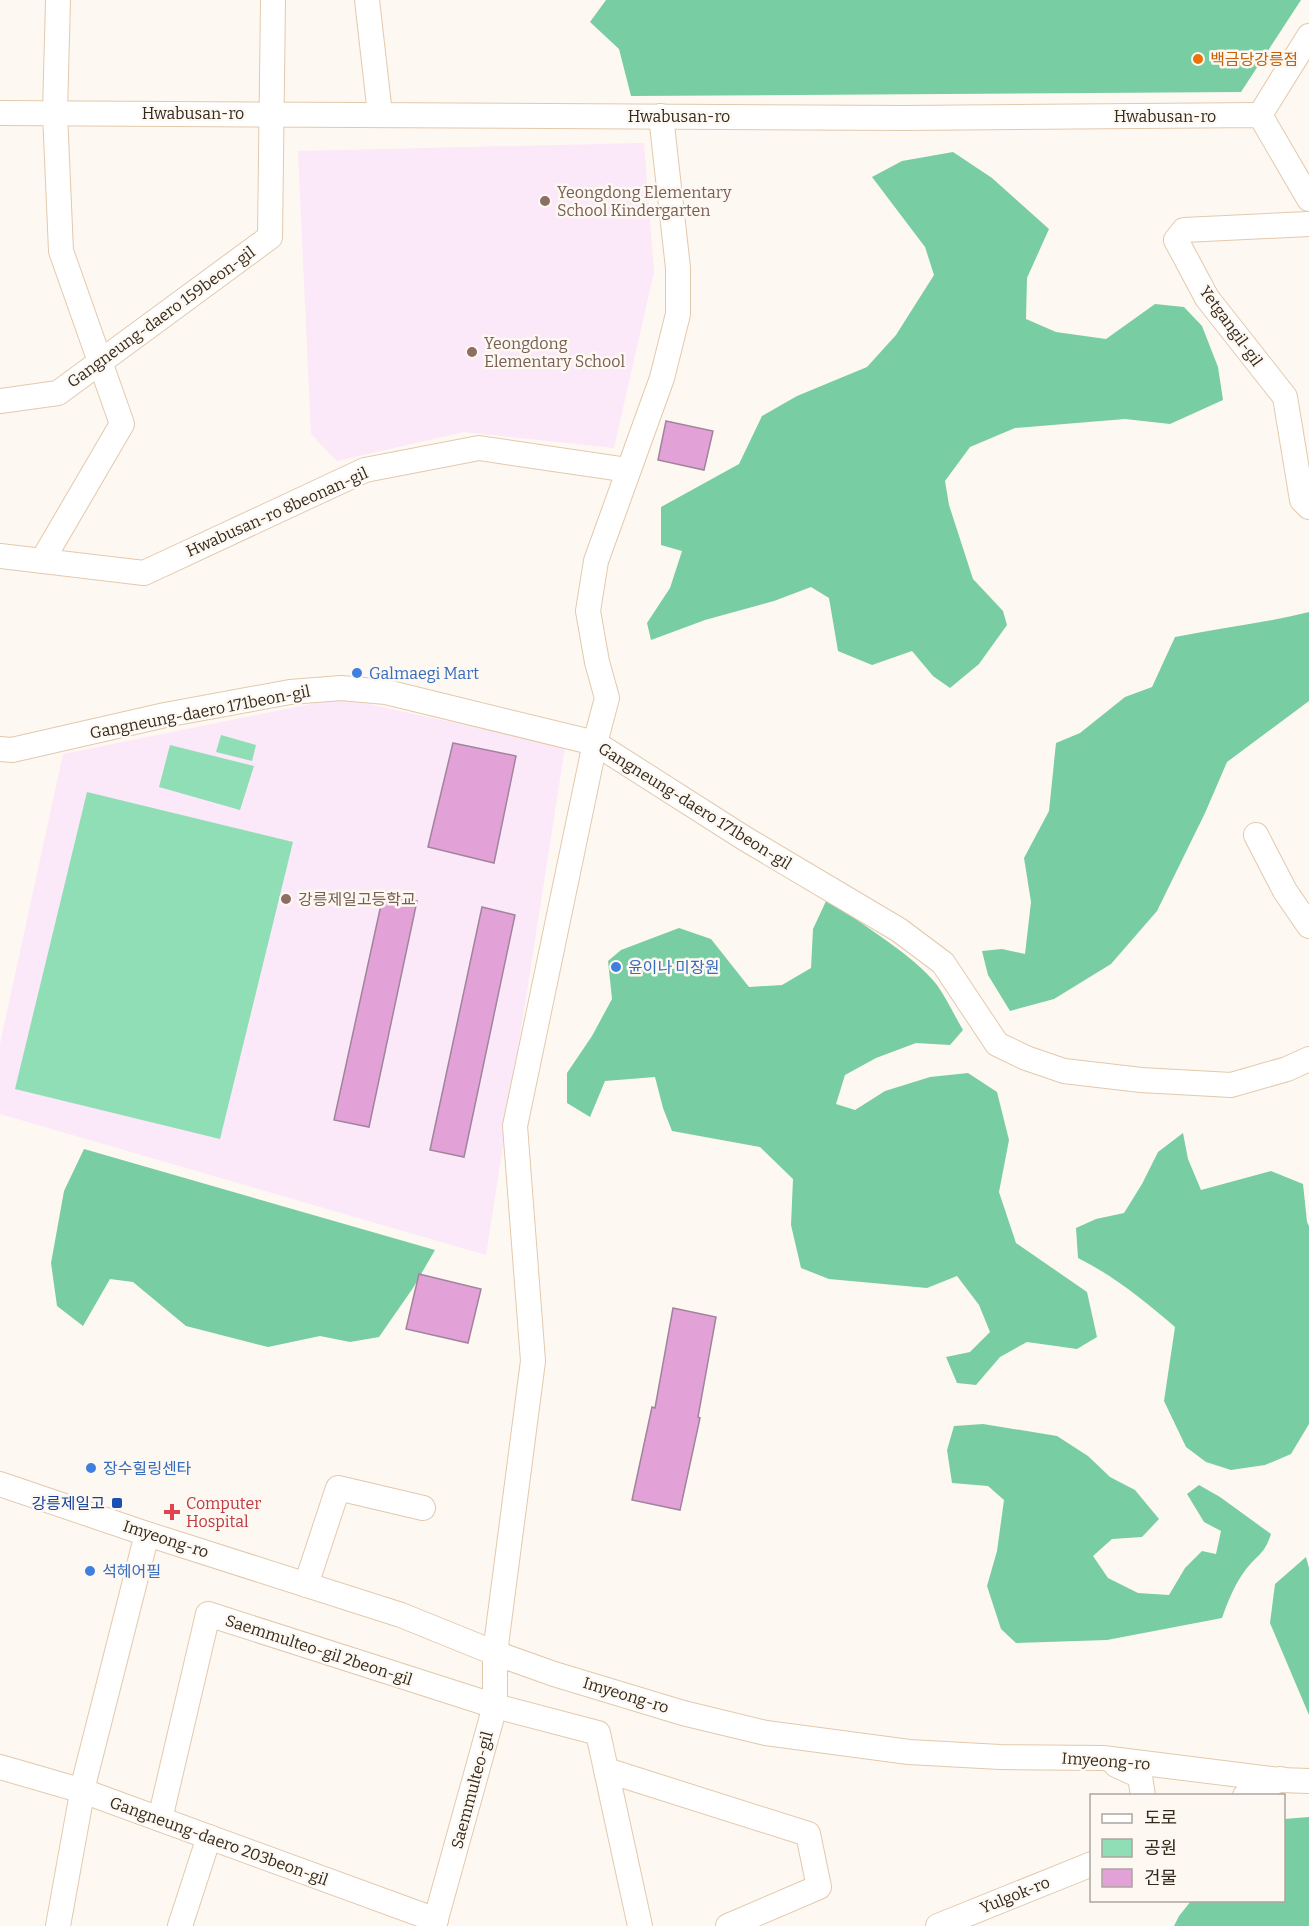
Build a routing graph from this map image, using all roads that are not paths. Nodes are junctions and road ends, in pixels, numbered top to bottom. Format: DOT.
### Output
graph roads {
  1 [pos="58,0"];
  2 [pos="273,0"];
  3 [pos="367,0"];
  4 [pos="1309,36"];
  5 [pos="0,113"];
  6 [pos="55,113"];
  7 [pos="271,113"];
  8 [pos="380,114"];
  9 [pos="1260,115"];
  10 [pos="661,116"];
  11 [pos="1309,199"];
  12 [pos="1309,224"];
  13 [pos="100,363"];
  14 [pos="0,401"];
  15 [pos="628,470"];
  16 [pos="1309,507"];
  17 [pos="0,556"];
  18 [pos="42,561"];
  19 [pos="595,743"];
  20 [pos="0,749"];
  21 [pos="1256,835"];
  22 [pos="1309,926"];
  23 [pos="1309,1059"];
  24 [pos="0,1484"];
  25 [pos="423,1508"];
  26 [pos="147,1534"];
  27 [pos="306,1585"];
  28 [pos="495,1653"];
  29 [pos="495,1706"];
  30 [pos="1103,1758"];
  31 [pos="0,1767"];
  32 [pos="606,1770"];
  33 [pos="1309,1773"];
  34 [pos="1280,1780"];
  35 [pos="1309,1781"];
  36 [pos="83,1791"];
  37 [pos="1143,1794"];
  38 [pos="1249,1794"];
  39 [pos="160,1819"];
  40 [pos="209,1837"];
  41 [pos="1090,1865"];
  42 [pos="435,1923"];
  43 [pos="58,1926"];
  44 [pos="180,1926"];
  45 [pos="640,1926"];
  46 [pos="728,1926"];
  47 [pos="938,1926"];
  1 -- 6 [label="street"];
  2 -- 7 [label="street"];
  3 -- 8 [label="street"];
  4 -- 9 [label="street"];
  5 -- 6 [label="street, Hwabusan-ro"];
  6 -- 7 [label="street, Hwabusan-ro"];
  6 -- 13 [label="street"];
  7 -- 8 [label="street, Hwabusan-ro"];
  7 -- 13 [label="street, Gangneung-daero 159beon-gil"];
  8 -- 10 [label="street, Hwabusan-ro"];
  9 -- 10 [label="street, Hwabusan-ro"];
  9 -- 11 [label="street"];
  10 -- 15 [label="street, Saemmulteo-gil"];
  12 -- 16 [label="street, Yetgangil-gil"];
  13 -- 14 [label="street, Gangneung-daero 159beon-gil"];
  13 -- 18 [label="street"];
  15 -- 18 [label="street, Hwabusan-ro 8beonan-gil"];
  15 -- 19 [label="street, Saemmulteo-gil"];
  17 -- 18 [label="street, Hwabusan-ro 8beonan-gil"];
  19 -- 20 [label="street, Gangneung-daero 171beon-gil"];
  19 -- 23 [label="street, Gangneung-daero 171beon-gil"];
  19 -- 28 [label="street, Saemmulteo-gil"];
  21 -- 22 [label="street"];
  24 -- 26 [label="street, Imyeong-ro"];
  25 -- 27 [label="street"];
  26 -- 27 [label="street, Imyeong-ro"];
  26 -- 36 [label="street"];
  27 -- 28 [label="street, Imyeong-ro"];
  28 -- 29 [label="street, Saemmulteo-gil"];
  28 -- 30 [label="street, Imyeong-ro"];
  29 -- 32 [label="street"];
  29 -- 39 [label="street, Saemmulteo-gil 2beon-gil"];
  29 -- 42 [label="street, Saemmulteo-gil"];
  30 -- 34 [label="street, Imyeong-ro"];
  30 -- 37 [label="street"];
  31 -- 36 [label="street, Gangneung-daero 203beon-gil"];
  32 -- 45 [label="street"];
  32 -- 46 [label="street"];
  33 -- 34 [label="street"];
  34 -- 35 [label="street"];
  34 -- 38 [label="street"];
  36 -- 39 [label="street, Gangneung-daero 203beon-gil"];
  36 -- 43 [label="street"];
  39 -- 40 [label="street, Gangneung-daero 203beon-gil"];
  40 -- 42 [label="street, Gangneung-daero 203beon-gil"];
  40 -- 44 [label="street"];
  41 -- 47 [label="street, Yulgok-ro"];
}
